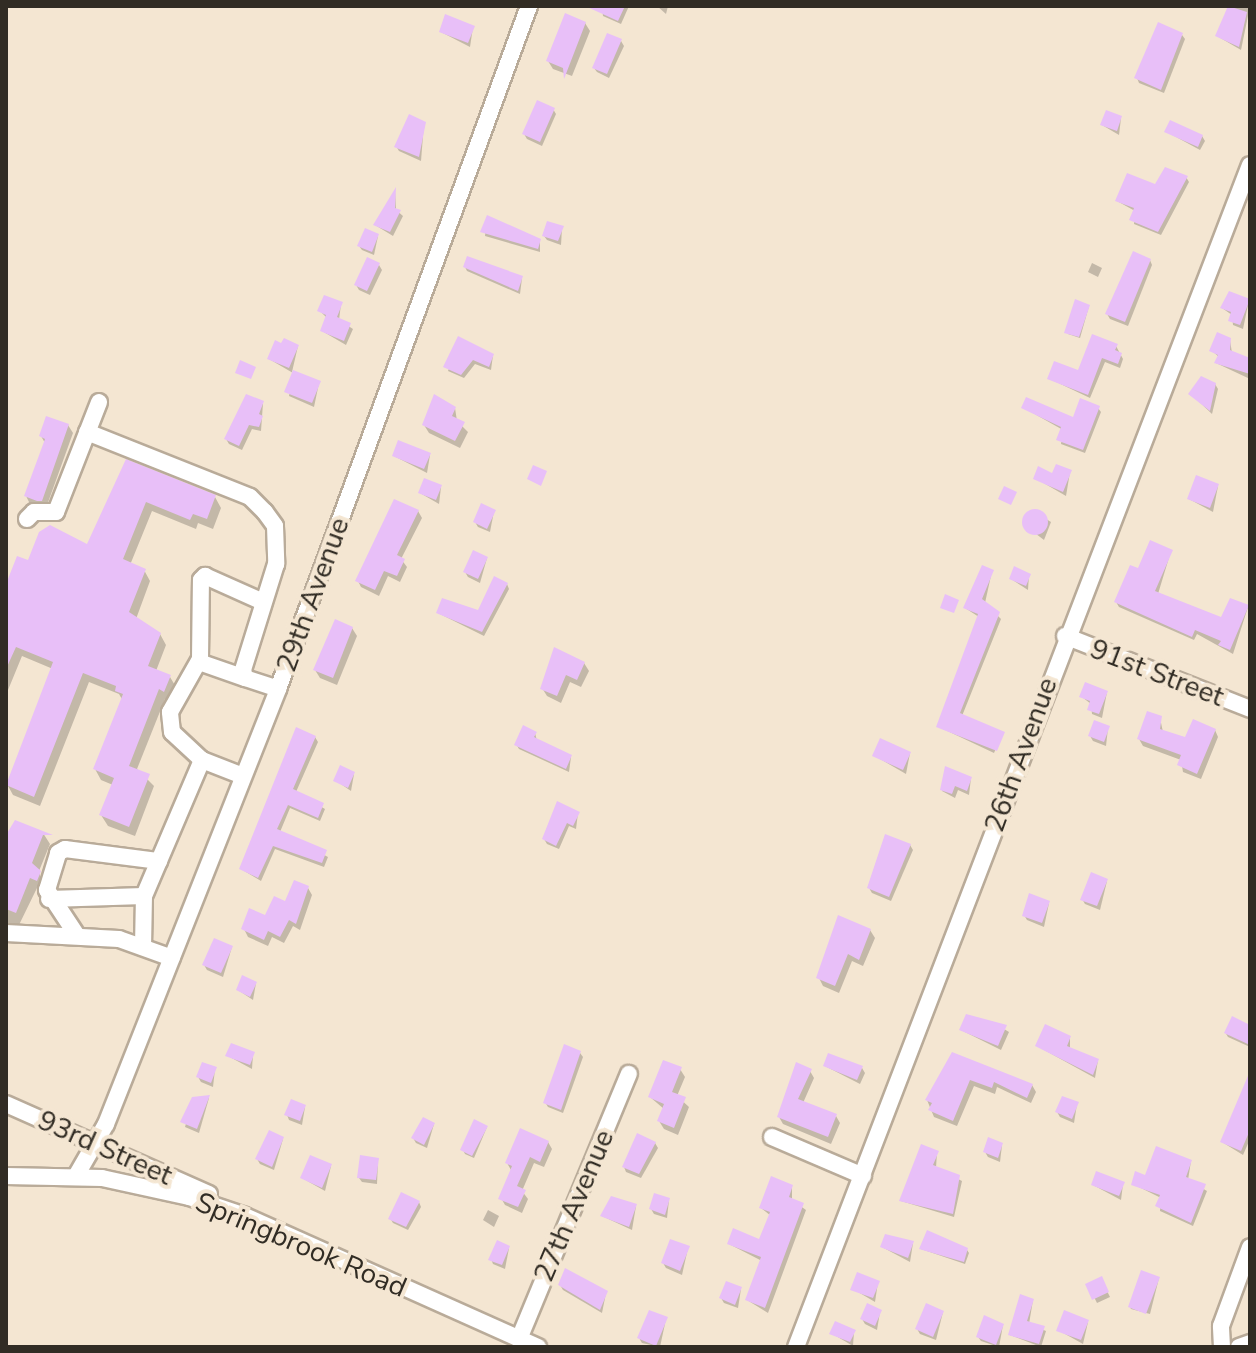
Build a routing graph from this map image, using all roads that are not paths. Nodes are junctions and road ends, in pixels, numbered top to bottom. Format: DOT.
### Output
graph roads {
  1 [pos="529,6"];
  2 [pos="1250,165"];
  3 [pos="1243,202"];
  4 [pos="99,402"];
  5 [pos="87,432"];
  6 [pos="27,519"];
  7 [pos="261,601"];
  8 [pos="1065,636"];
  9 [pos="199,662"];
  10 [pos="245,678"];
  11 [pos="278,689"];
  12 [pos="1250,709"];
  13 [pos="202,760"];
  14 [pos="243,776"];
  15 [pos="159,861"];
  16 [pos="144,896"];
  17 [pos="49,899"];
  18 [pos="6,933"];
  19 [pos="76,934"];
  20 [pos="143,947"];
  21 [pos="172,958"];
  22 [pos="629,1074"];
  23 [pos="6,1104"];
  24 [pos="772,1137"];
  25 [pos="95,1141"];
  26 [pos="6,1176"];
  27 [pos="76,1176"];
  28 [pos="863,1176"];
  29 [pos="245,1216"];
  30 [pos="1250,1247"];
  31 [pos="519,1339"];
  32 [pos="1250,1343"];
  33 [pos="538,1347"];
  34 [pos="796,1347"];
  35 [pos="1222,1347"];
  36 [pos="1239,1347"];
  1 -- 11 [label="street, 29th Avenue"];
  2 -- 3 [label="street, 26th Avenue"];
  3 -- 8 [label="street, 26th Avenue"];
  4 -- 5 [label="street"];
  5 -- 6 [label="street"];
  5 -- 7 [label="street"];
  7 -- 9 [label="street"];
  7 -- 10 [label="street"];
  8 -- 12 [label="street, 91st Street"];
  8 -- 28 [label="street, 26th Avenue"];
  9 -- 10 [label="street"];
  9 -- 13 [label="street"];
  10 -- 11 [label="street"];
  11 -- 14 [label="street, 29th Avenue"];
  13 -- 14 [label="street"];
  13 -- 15 [label="street"];
  14 -- 21 [label="street, 29th Avenue"];
  15 -- 16 [label="street"];
  15 -- 17 [label="street"];
  16 -- 17 [label="street"];
  16 -- 20 [label="street"];
  17 -- 19 [label="street"];
  18 -- 19 [label="street"];
  19 -- 20 [label="street"];
  20 -- 21 [label="street"];
  21 -- 25 [label="street, 29th Avenue"];
  22 -- 31 [label="street, 27th Avenue"];
  23 -- 25 [label="street, 93rd Street"];
  24 -- 28 [label="street"];
  25 -- 27 [label="street, 29th Avenue"];
  25 -- 29 [label="street, 93rd Street"];
  26 -- 27 [label="street, Springbrook Road"];
  27 -- 29 [label="street, Springbrook Road"];
  28 -- 34 [label="street, 26th Avenue"];
  29 -- 31 [label="street, Springbrook Road"];
  30 -- 35 [label="street"];
  31 -- 33 [label="street, Springbrook Road"];
  32 -- 36 [label="street"];
}
